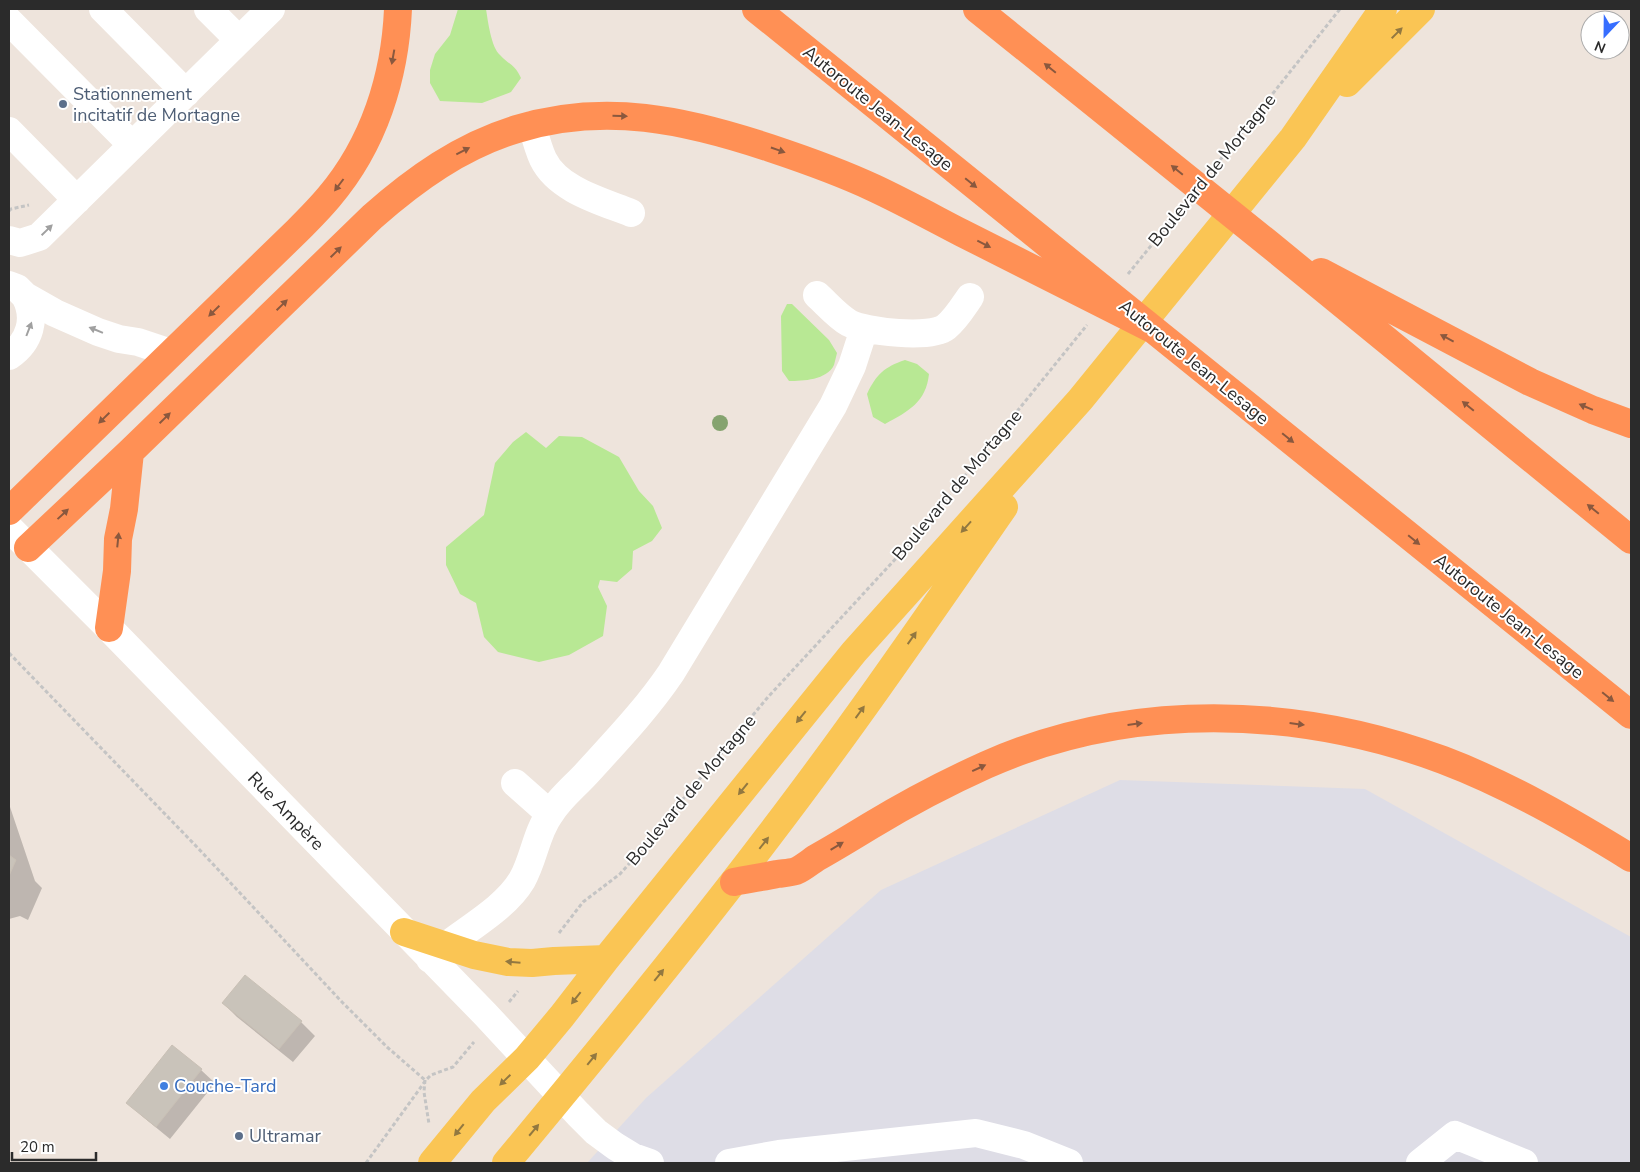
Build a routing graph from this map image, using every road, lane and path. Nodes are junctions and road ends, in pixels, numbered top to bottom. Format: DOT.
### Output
graph roads {
  1 [pos="103,9"];
  2 [pos="208,9"];
  3 [pos="271,9"];
  4 [pos="398,9"];
  5 [pos="756,9"];
  6 [pos="977,9"];
  7 [pos="1340,9"];
  8 [pos="1383,9"];
  9 [pos="1421,9"];
  10 [pos="9,21"];
  11 [pos="239,40"];
  12 [pos="186,93"];
  13 [pos="532,125"];
  14 [pos="9,131"];
  15 [pos="1293,138"];
  16 [pos="132,145"];
  17 [pos="1210,173"];
  18 [pos="35,200"];
  19 [pos="77,200"];
  20 [pos="1185,204"];
  21 [pos="9,211"];
  22 [pos="631,213"];
  23 [pos="9,240"];
  24 [pos="1269,244"];
  25 [pos="1122,281"];
  26 [pos="17,290"];
  27 [pos="817,295"];
  28 [pos="970,297"];
  29 [pos="1091,320"];
  30 [pos="864,329"];
  31 [pos="1154,330"];
  32 [pos="171,353"];
  33 [pos="9,356"];
  34 [pos="1080,400"];
  35 [pos="1631,424"];
  36 [pos="130,452"];
  37 [pos="9,511"];
  38 [pos="9,528"];
  39 [pos="1631,540"];
  40 [pos="28,548"];
  41 [pos="109,628"];
  42 [pos="9,653"];
  43 [pos="1631,715"];
  44 [pos="515,783"];
  45 [pos="550,814"];
  46 [pos="1631,858"];
  47 [pos="734,882"];
  48 [pos="404,932"];
  49 [pos="559,934"];
  50 [pos="438,952"];
  51 [pos="606,959"];
  52 [pos="527,1058"];
  53 [pos="444,1071"];
  54 [pos="426,1080"];
  55 [pos="561,1097"];
  56 [pos="429,1124"];
  57 [pos="366,1163"];
  58 [pos="432,1163"];
  59 [pos="506,1163"];
  60 [pos="650,1163"];
  61 [pos="736,1163"];
  62 [pos="1069,1163"];
  63 [pos="1420,1163"];
  64 [pos="1524,1163"];
  1 -- 12 [label="street"];
  2 -- 11 [label="street"];
  3 -- 11 [label="street"];
  4 -- 32 [label="highway, one-way"];
  5 -- 31 [label="highway, Autoroute Jean-Lesage, one-way"];
  24 -- 6 [label="highway, one-way"];
  7 -- 17 [label="path, Boulevard de Mortagne"];
  8 -- 15 [label="main road, Boulevard de Mortagne"];
  15 -- 9 [label="main road, Boulevard de Mortagne, one-way"];
  10 -- 16 [label="street"];
  11 -- 12 [label="street"];
  12 -- 16 [label="street"];
  13 -- 22 [label="street"];
  13 -- 31 [label="highway, one-way"];
  36 -- 13 [label="highway, one-way"];
  14 -- 19 [label="street"];
  15 -- 34 [label="main road, Boulevard de Mortagne"];
  16 -- 19 [label="street"];
  18 -- 21 [label="path"];
  23 -- 19 [label="street, one-way"];
  20 -- 25 [label="path, Boulevard de Mortagne"];
  35 -- 24 [label="highway, one-way"];
  39 -- 24 [label="highway, one-way"];
  32 -- 26 [label="street, one-way"];
  33 -- 26 [label="street, one-way"];
  27 -- 30 [label="street"];
  28 -- 30 [label="street"];
  29 -- 49 [label="path, Boulevard de Mortagne"];
  30 -- 45 [label="street"];
  31 -- 43 [label="highway, Autoroute Jean-Lesage, one-way"];
  32 -- 37 [label="highway, one-way"];
  47 -- 34 [label="main road, Boulevard de Mortagne, one-way"];
  34 -- 51 [label="main road, Boulevard de Mortagne, one-way"];
  40 -- 36 [label="highway, one-way"];
  41 -- 36 [label="highway, one-way"];
  38 -- 40 [label="street, Rue Ampère"];
  40 -- 41 [label="street, Rue Ampère"];
  41 -- 48 [label="street, Rue Ampère"];
  42 -- 54 [label="path"];
  44 -- 45 [label="street"];
  45 -- 50 [label="street"];
  47 -- 46 [label="highway, one-way"];
  55 -- 47 [label="main road, Boulevard de Mortagne, one-way"];
  48 -- 50 [label="main road"];
  51 -- 50 [label="main road, one-way"];
  50 -- 52 [label="street"];
  51 -- 52 [label="main road, Boulevard de Mortagne, one-way"];
  52 -- 55 [label="street"];
  52 -- 58 [label="main road, Boulevard de Mortagne, one-way"];
  53 -- 54 [label="path"];
  54 -- 56 [label="path"];
  54 -- 57 [label="path"];
  59 -- 55 [label="main road, Boulevard de Mortagne, one-way"];
  55 -- 60 [label="street"];
  61 -- 62 [label="street"];
  63 -- 64 [label="street"];
}
